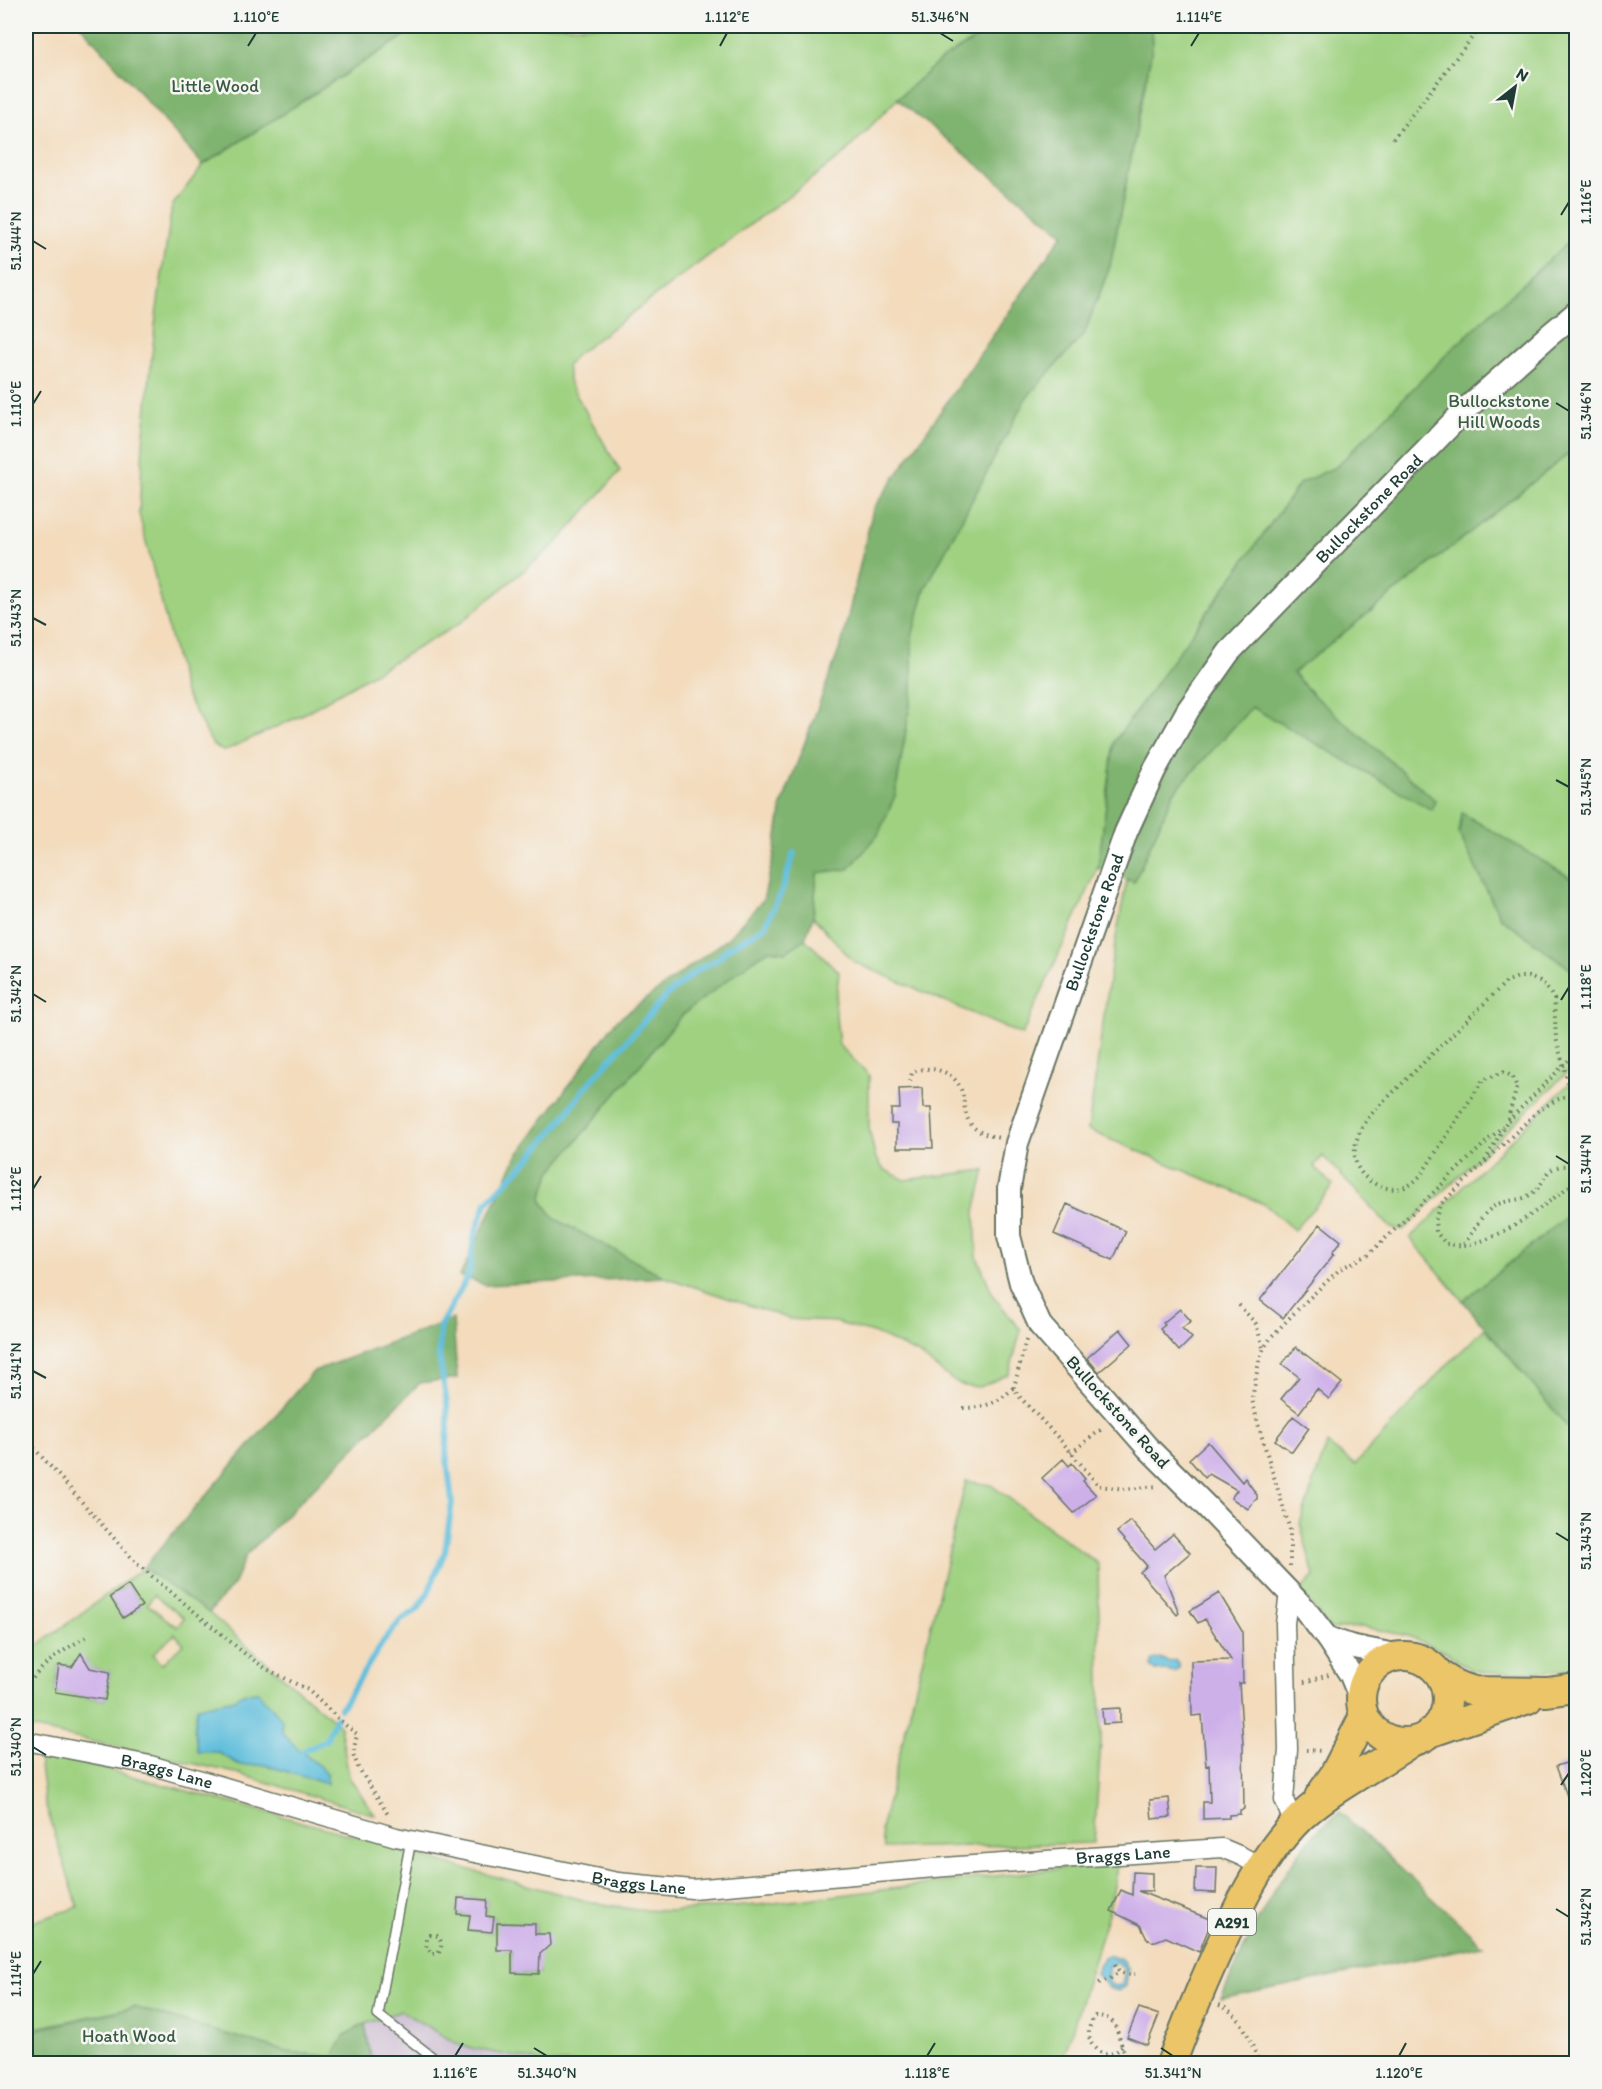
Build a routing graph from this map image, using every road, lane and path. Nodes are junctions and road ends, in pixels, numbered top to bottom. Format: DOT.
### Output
graph roads {
  1 [pos="1481,26"];
  2 [pos="1393,140"];
  3 [pos="1576,313"];
  4 [pos="1576,1053"];
  5 [pos="909,1081"];
  6 [pos="1571,1094"];
  7 [pos="1576,1095"];
  8 [pos="1507,1122"];
  9 [pos="1017,1143"];
  10 [pos="1485,1161"];
  11 [pos="1576,1165"];
  12 [pos="1576,1181"];
  13 [pos="1464,1245"];
  14 [pos="1239,1305"];
  15 [pos="1040,1324"];
  16 [pos="1263,1348"];
  17 [pos="1014,1387"];
  18 [pos="963,1408"];
  19 [pos="1107,1424"];
  20 [pos="26,1439"];
  21 [pos="1071,1453"];
  22 [pos="1175,1475"];
  23 [pos="1284,1587"];
  24 [pos="86,1637"];
  25 [pos="1327,1638"];
  26 [pos="1399,1656"];
  27 [pos="1440,1675"];
  28 [pos="26,1688"];
  29 [pos="1576,1688"];
  30 [pos="1547,1692"];
  31 [pos="1362,1707"];
  32 [pos="1421,1737"];
  33 [pos="26,1741"];
  34 [pos="1302,1816"];
  35 [pos="404,1838"];
  36 [pos="1262,1867"];
  37 [pos="439,1938"];
  38 [pos="1115,1964"];
  39 [pos="1119,1972"];
  40 [pos="1135,1974"];
  41 [pos="1099,1983"];
  42 [pos="1195,2001"];
  43 [pos="1122,2046"];
  44 [pos="441,2064"];
  45 [pos="1131,2064"];
  46 [pos="1171,2064"];
  47 [pos="1260,2064"];
  1 -- 2 [label="path"];
  3 -- 9 [label="street, Bullockstone Road"];
  4 -- 8 [label="path"];
  5 -- 9 [label="path"];
  6 -- 7 [label="path"];
  6 -- 8 [label="path"];
  6 -- 10 [label="path"];
  8 -- 10 [label="path"];
  8 -- 16 [label="path"];
  9 -- 15 [label="street, Bullockstone Road"];
  10 -- 13 [label="path"];
  11 -- 13 [label="path"];
  12 -- 13 [label="path"];
  14 -- 16 [label="path"];
  15 -- 17 [label="path"];
  15 -- 22 [label="street, Bullockstone Road"];
  16 -- 23 [label="path"];
  17 -- 18 [label="path"];
  17 -- 21 [label="path"];
  19 -- 21 [label="path"];
  20 -- 35 [label="path"];
  21 -- 22 [label="path"];
  22 -- 23 [label="street, Bullockstone Road"];
  23 -- 25 [label="street, Bullockstone Road"];
  23 -- 34 [label="street"];
  24 -- 28 [label="path"];
  25 -- 26 [label="street"];
  25 -- 31 [label="street, Bullockstone Road"];
  26 -- 27 [label="main road"];
  26 -- 31 [label="main road"];
  27 -- 30 [label="main road, A291"];
  27 -- 32 [label="main road"];
  29 -- 30 [label="main road, A291"];
  30 -- 32 [label="main road, A291"];
  31 -- 32 [label="main road"];
  31 -- 34 [label="main road, A291"];
  32 -- 34 [label="main road, A291"];
  33 -- 35 [label="street, Braggs Lane"];
  34 -- 36 [label="main road, A291"];
  35 -- 36 [label="street, Braggs Lane"];
  35 -- 44 [label="lane"];
  36 -- 42 [label="main road, A291"];
  37 -- 37 [label="path"];
  38 -- 39 [label="path"];
  39 -- 40 [label="path"];
  39 -- 41 [label="path"];
  42 -- 46 [label="main road, A291"];
  42 -- 47 [label="path"];
  43 -- 43 [label="path"];
  43 -- 45 [label="path"];
}
